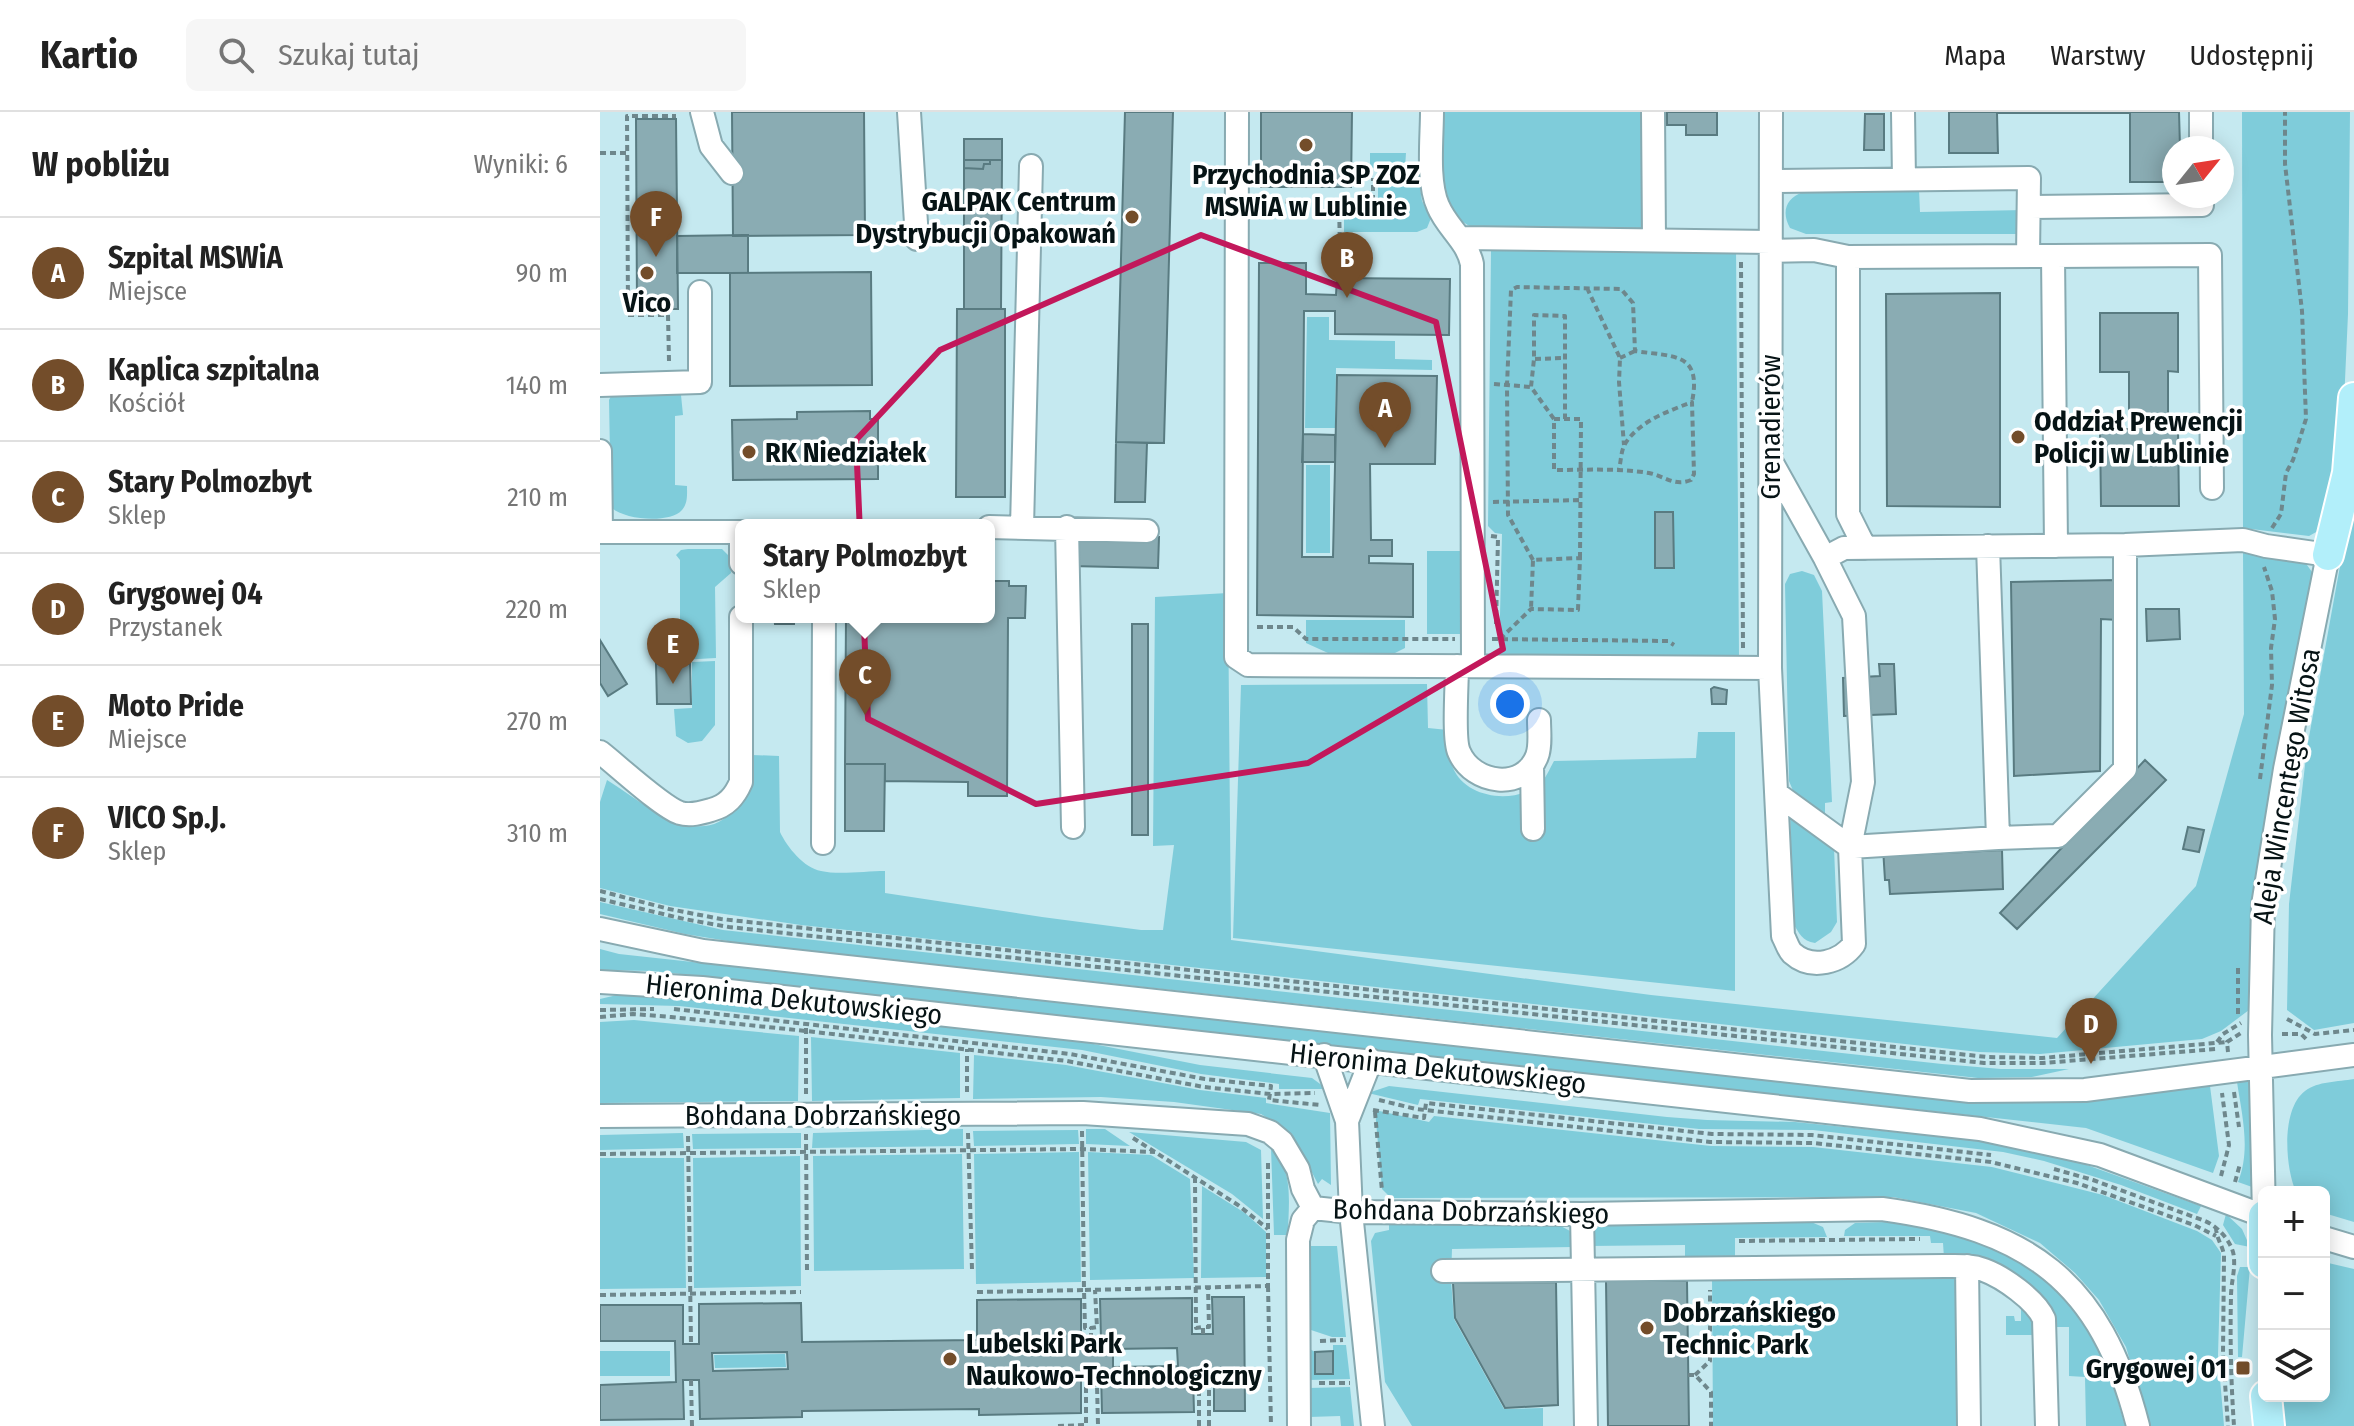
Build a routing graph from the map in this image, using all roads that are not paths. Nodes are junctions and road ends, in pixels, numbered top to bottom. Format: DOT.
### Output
graph roads {
  1 [pos="702,112"];
  2 [pos="909,112"];
  3 [pos="1237,112"];
  4 [pos="1432,112"];
  5 [pos="1653,112"];
  6 [pos="1771,112"];
  7 [pos="1903,112"];
  8 [pos="2201,112"];
  9 [pos="2201,136"];
  10 [pos="1031,166"];
  11 [pos="732,173"];
  12 [pos="1904,179"];
  13 [pos="1771,181"];
  14 [pos="2162,205"];
  15 [pos="2029,207"];
  16 [pos="1461,238"];
  17 [pos="917,239"];
  18 [pos="1654,239"];
  19 [pos="1771,247"];
  20 [pos="2028,256"];
  21 [pos="2053,256"];
  22 [pos="1848,257"];
  23 [pos="700,292"];
  24 [pos="600,385"];
  25 [pos="2354,398"];
  26 [pos="600,451"];
  27 [pos="1770,460"];
  28 [pos="2212,488"];
  29 [pos="995,527"];
  30 [pos="1022,527"];
  31 [pos="1067,527"];
  32 [pos="1147,531"];
  33 [pos="601,532"];
  34 [pos="735,532"];
  35 [pos="2125,545"];
  36 [pos="1988,546"];
  37 [pos="2056,546"];
  38 [pos="1865,548"];
  39 [pos="2328,555"];
  40 [pos="1825,558"];
  41 [pos="741,623"];
  42 [pos="824,623"];
  43 [pos="1465,666"];
  44 [pos="1770,668"];
  45 [pos="1539,720"];
  46 [pos="600,752"];
  47 [pos="1532,765"];
  48 [pos="1777,794"];
  49 [pos="1073,827"];
  50 [pos="1533,829"];
  51 [pos="1998,838"];
  52 [pos="823,843"];
  53 [pos="1850,847"];
  54 [pos="600,929"];
  55 [pos="600,982"];
  56 [pos="1324,1055"];
  57 [pos="2354,1055"];
  58 [pos="1371,1060"];
  59 [pos="2261,1067"];
  60 [pos="1352,1106"];
  61 [pos="600,1116"];
  62 [pos="2263,1186"];
  63 [pos="1313,1208"];
  64 [pos="1351,1212"];
  65 [pos="1582,1214"];
  66 [pos="2258,1214"];
  67 [pos="2330,1240"];
  68 [pos="2354,1247"];
  69 [pos="1967,1266"];
  70 [pos="1582,1269"];
  71 [pos="1443,1271"];
  72 [pos="2267,1402"];
  73 [pos="1299,1426"];
  74 [pos="1373,1426"];
  75 [pos="1586,1426"];
  76 [pos="1969,1426"];
  77 [pos="2047,1426"];
  78 [pos="2138,1426"];
  79 [pos="2269,1426"];
  1 -- 11 [label="street"];
  2 -- 17 [label="street"];
  3 -- 43 [label="street"];
  4 -- 16 [label="street"];
  5 -- 18 [label="street"];
  6 -- 13 [label="street, Grenadierów"];
  7 -- 12 [label="street"];
  8 -- 9 [label="street"];
  10 -- 30 [label="street"];
  12 -- 13 [label="street"];
  12 -- 15 [label="street"];
  13 -- 19 [label="street, Grenadierów"];
  14 -- 15 [label="street"];
  15 -- 20 [label="street"];
  16 -- 18 [label="street"];
  16 -- 43 [label="street"];
  18 -- 19 [label="street"];
  19 -- 22 [label="street"];
  19 -- 27 [label="street, Grenadierów"];
  20 -- 21 [label="street"];
  20 -- 22 [label="street"];
  21 -- 28 [label="street"];
  21 -- 37 [label="street"];
  22 -- 38 [label="street"];
  23 -- 24 [label="street"];
  25 -- 39 [label="main road"];
  26 -- 33 [label="street"];
  27 -- 40 [label="street"];
  27 -- 44 [label="street, Grenadierów"];
  29 -- 30 [label="street"];
  30 -- 31 [label="street"];
  31 -- 32 [label="street"];
  31 -- 49 [label="street"];
  33 -- 34 [label="street"];
  35 -- 37 [label="street"];
  35 -- 39 [label="street"];
  35 -- 51 [label="street"];
  36 -- 37 [label="street"];
  36 -- 38 [label="street"];
  36 -- 51 [label="street"];
  38 -- 40 [label="street"];
  39 -- 59 [label="street, Aleja Wincentego Witosa"];
  40 -- 53 [label="street"];
  41 -- 46 [label="street"];
  42 -- 52 [label="street"];
  43 -- 44 [label="street"];
  43 -- 47 [label="street"];
  44 -- 48 [label="street, Grenadierów"];
  45 -- 47 [label="street"];
  47 -- 50 [label="street"];
  48 -- 53 [label="street"];
  48 -- 53 [label="street, Grenadierów"];
  51 -- 53 [label="street"];
  54 -- 59 [label="street, Hieronima Dekutowskiego"];
  55 -- 56 [label="street, Hieronima Dekutowskiego"];
  56 -- 58 [label="street, Hieronima Dekutowskiego"];
  56 -- 60 [label="street"];
  57 -- 59 [label="street, Hieronima Dekutowskiego"];
  58 -- 60 [label="street"];
  58 -- 66 [label="street, Hieronima Dekutowskiego"];
  59 -- 62 [label="street, Aleja Wincentego Witosa"];
  60 -- 64 [label="street"];
  61 -- 63 [label="street, Bohdana Dobrzańskiego"];
  63 -- 64 [label="street, Bohdana Dobrzańskiego"];
  63 -- 73 [label="street"];
  64 -- 65 [label="street, Bohdana Dobrzańskiego"];
  64 -- 74 [label="street"];
  65 -- 70 [label="street"];
  65 -- 78 [label="street, Bohdana Dobrzańskiego"];
  67 -- 68 [label="street"];
  69 -- 70 [label="street"];
  69 -- 76 [label="street"];
  69 -- 77 [label="street"];
  70 -- 71 [label="street"];
  70 -- 75 [label="street"];
  72 -- 79 [label="main road"];
}
